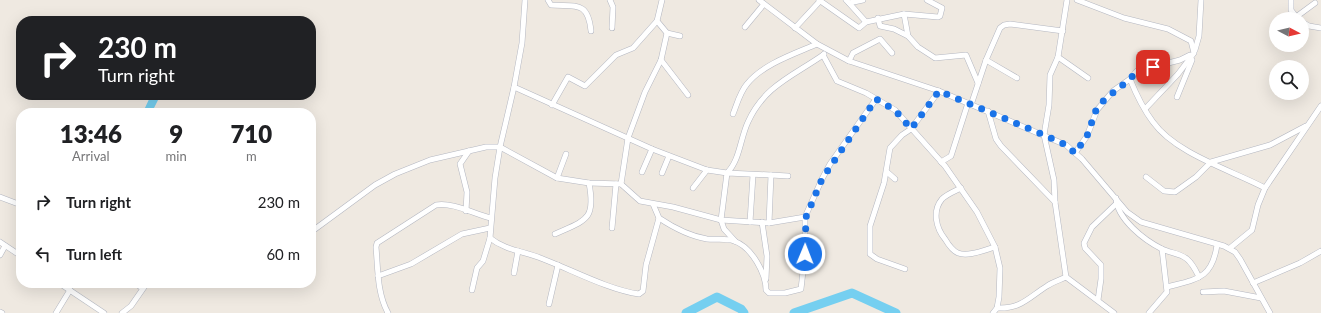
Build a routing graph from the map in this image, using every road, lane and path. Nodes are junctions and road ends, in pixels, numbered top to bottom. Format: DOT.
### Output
graph roads {
  1 [pos="525,0"];
  2 [pos="548,0"];
  3 [pos="610,0"];
  4 [pos="662,0"];
  5 [pos="759,0"];
  6 [pos="819,0"];
  7 [pos="863,0"];
  8 [pos="927,0"];
  9 [pos="1067,0"];
  10 [pos="1077,0"];
  11 [pos="1201,0"];
  12 [pos="1291,0"];
  13 [pos="848,1"];
  14 [pos="1315,3"];
  15 [pos="764,4"];
  16 [pos="1292,12"];
  17 [pos="1304,12"];
  18 [pos="904,14"];
  19 [pos="878,18"];
  20 [pos="657,21"];
  21 [pos="866,22"];
  22 [pos="1309,26"];
  23 [pos="745,27"];
  24 [pos="612,28"];
  25 [pos="795,28"];
  26 [pos="1321,28"];
  27 [pos="591,31"];
  28 [pos="1063,31"];
  29 [pos="667,33"];
  30 [pos="680,36"];
  31 [pos="908,36"];
  32 [pos="817,44"];
  33 [pos="828,50"];
  34 [pos="1194,52"];
  35 [pos="892,53"];
  36 [pos="823,55"];
  37 [pos="1058,57"];
  38 [pos="661,60"];
  39 [pos="986,60"];
  40 [pos="849,61"];
  41 [pos="1017,78"];
  42 [pos="1088,78"];
  43 [pos="1130,79"];
  44 [pos="978,83"];
  45 [pos="514,87"];
  46 [pos="939,91"];
  47 [pos="688,95"];
  48 [pos="1177,97"];
  49 [pos="876,99"];
  50 [pos="970,104"];
  51 [pos="552,105"];
  52 [pos="1321,106"];
  53 [pos="1145,109"];
  54 [pos="988,111"];
  55 [pos="733,114"];
  56 [pos="1306,126"];
  57 [pos="911,129"];
  58 [pos="1044,135"];
  59 [pos="628,138"];
  60 [pos="500,148"];
  61 [pos="652,149"];
  62 [pos="469,151"];
  63 [pos="1075,153"];
  64 [pos="566,154"];
  65 [pos="669,156"];
  66 [pos="941,162"];
  67 [pos="1211,162"];
  68 [pos="707,170"];
  69 [pos="642,172"];
  70 [pos="887,172"];
  71 [pos="662,173"];
  72 [pos="727,174"];
  73 [pos="754,175"];
  74 [pos="770,176"];
  75 [pos="788,176"];
  76 [pos="1146,177"];
  77 [pos="557,178"];
  78 [pos="895,179"];
  79 [pos="589,183"];
  80 [pos="619,184"];
  81 [pos="693,188"];
  82 [pos="961,188"];
  83 [pos="1265,188"];
  84 [pos="0,197"];
  85 [pos="1116,198"];
  86 [pos="1056,202"];
  87 [pos="16,203"];
  88 [pos="653,204"];
  89 [pos="1116,204"];
  90 [pos="466,211"];
  91 [pos="806,217"];
  92 [pos="491,218"];
  93 [pos="659,218"];
  94 [pos="721,220"];
  95 [pos="750,222"];
  96 [pos="762,222"];
  97 [pos="769,223"];
  98 [pos="316,228"];
  99 [pos="490,228"];
  100 [pos="612,228"];
  101 [pos="555,234"];
  102 [pos="490,238"];
  103 [pos="735,241"];
  104 [pos="0,242"];
  105 [pos="1217,245"];
  106 [pos="5,246"];
  107 [pos="995,247"];
  108 [pos="1230,248"];
  109 [pos="1162,249"];
  110 [pos="518,251"];
  111 [pos="1321,251"];
  112 [pos="16,253"];
  113 [pos="0,255"];
  114 [pos="1318,256"];
  115 [pos="558,265"];
  116 [pos="904,269"];
  117 [pos="514,273"];
  118 [pos="378,276"];
  119 [pos="1066,277"];
  120 [pos="1199,277"];
  121 [pos="766,279"];
  122 [pos="1253,283"];
  123 [pos="1167,287"];
  124 [pos="67,288"];
  125 [pos="142,288"];
  126 [pos="70,290"];
  127 [pos="472,290"];
  128 [pos="1203,292"];
  129 [pos="1261,298"];
  130 [pos="1098,300"];
  131 [pos="549,304"];
  132 [pos="997,308"];
  133 [pos="56,313"];
  134 [pos="104,313"];
  135 [pos="122,313"];
  136 [pos="388,313"];
  137 [pos="993,313"];
  138 [pos="1114,313"];
  139 [pos="1149,313"];
  140 [pos="1270,313"];
  1 -- 45 [label="street"];
  2 -- 27 [label="street"];
  3 -- 24 [label="street"];
  4 -- 20 [label="street"];
  5 -- 15 [label="street"];
  6 -- 21 [label="street"];
  6 -- 25 [label="street"];
  7 -- 13 [label="street"];
  8 -- 18 [label="street"];
  9 -- 28 [label="street"];
  10 -- 34 [label="street"];
  11 -- 34 [label="street"];
  12 -- 16 [label="street"];
  13 -- 21 [label="street"];
  14 -- 17 [label="street"];
  15 -- 23 [label="street"];
  15 -- 25 [label="street"];
  18 -- 19 [label="street"];
  18 -- 31 [label="street"];
  19 -- 21 [label="street"];
  19 -- 31 [label="street"];
  20 -- 29 [label="street"];
  20 -- 51 [label="street"];
  22 -- 26 [label="street"];
  25 -- 32 [label="street"];
  28 -- 37 [label="street"];
  28 -- 39 [label="street"];
  29 -- 30 [label="street"];
  29 -- 38 [label="street"];
  31 -- 44 [label="street"];
  32 -- 33 [label="street"];
  32 -- 55 [label="street"];
  33 -- 36 [label="street"];
  33 -- 40 [label="street"];
  34 -- 43 [label="street"];
  34 -- 48 [label="street"];
  34 -- 53 [label="street"];
  35 -- 40 [label="street"];
  36 -- 49 [label="street"];
  36 -- 72 [label="street"];
  37 -- 42 [label="street"];
  37 -- 58 [label="street"];
  38 -- 47 [label="street"];
  38 -- 59 [label="street"];
  39 -- 41 [label="street"];
  39 -- 44 [label="street"];
  40 -- 46 [label="street"];
  43 -- 53 [label="street"];
  43 -- 63 [label="street"];
  44 -- 50 [label="street"];
  45 -- 51 [label="street"];
  45 -- 60 [label="street"];
  46 -- 50 [label="street"];
  46 -- 57 [label="street"];
  49 -- 57 [label="street"];
  49 -- 91 [label="street"];
  50 -- 54 [label="street"];
  50 -- 66 [label="street"];
  51 -- 59 [label="street"];
  52 -- 56 [label="street"];
  53 -- 67 [label="street"];
  54 -- 58 [label="street"];
  54 -- 86 [label="street"];
  56 -- 67 [label="street"];
  56 -- 83 [label="street"];
  57 -- 66 [label="street"];
  57 -- 70 [label="street"];
  58 -- 63 [label="street"];
  58 -- 86 [label="street"];
  59 -- 61 [label="street"];
  59 -- 80 [label="street"];
  60 -- 62 [label="street"];
  60 -- 77 [label="street"];
  60 -- 92 [label="street"];
  61 -- 65 [label="street"];
  61 -- 69 [label="street"];
  62 -- 90 [label="street"];
  62 -- 98 [label="street"];
  63 -- 85 [label="street"];
  64 -- 77 [label="street"];
  65 -- 68 [label="street"];
  65 -- 71 [label="street"];
  66 -- 82 [label="street"];
  67 -- 76 [label="street"];
  67 -- 83 [label="street"];
  68 -- 72 [label="street"];
  68 -- 81 [label="street"];
  70 -- 78 [label="street"];
  70 -- 116 [label="street"];
  72 -- 73 [label="street"];
  72 -- 94 [label="street"];
  73 -- 74 [label="street"];
  73 -- 95 [label="street"];
  74 -- 75 [label="street"];
  74 -- 97 [label="street"];
  77 -- 79 [label="street"];
  79 -- 80 [label="street"];
  79 -- 101 [label="street"];
  80 -- 88 [label="street"];
  80 -- 100 [label="street"];
  82 -- 107 [label="street"];
  82 -- 107 [label="street"];
  83 -- 108 [label="street"];
  84 -- 87 [label="street"];
  85 -- 89 [label="street"];
  85 -- 105 [label="street"];
  86 -- 119 [label="street"];
  88 -- 93 [label="street"];
  88 -- 94 [label="street"];
  89 -- 109 [label="street"];
  89 -- 130 [label="street"];
  90 -- 92 [label="street"];
  90 -- 118 [label="street"];
  91 -- 97 [label="street"];
  91 -- 121 [label="street"];
  92 -- 99 [label="street"];
  93 -- 103 [label="street"];
  93 -- 115 [label="street"];
  94 -- 95 [label="street"];
  94 -- 103 [label="street"];
  95 -- 96 [label="street"];
  96 -- 97 [label="street"];
  96 -- 121 [label="street"];
  99 -- 102 [label="street"];
  99 -- 118 [label="street"];
  102 -- 110 [label="street"];
  102 -- 127 [label="street"];
  103 -- 121 [label="street"];
  104 -- 106 [label="street"];
  105 -- 108 [label="street"];
  105 -- 120 [label="street"];
  106 -- 112 [label="street"];
  106 -- 113 [label="street"];
  107 -- 132 [label="street"];
  108 -- 122 [label="street"];
  109 -- 120 [label="street"];
  109 -- 123 [label="street"];
  110 -- 115 [label="street"];
  110 -- 117 [label="street"];
  111 -- 114 [label="street"];
  114 -- 122 [label="street"];
  115 -- 131 [label="street"];
  118 -- 136 [label="street"];
  119 -- 130 [label="street"];
  119 -- 132 [label="street"];
  120 -- 123 [label="street"];
  122 -- 129 [label="street"];
  123 -- 139 [label="street"];
  124 -- 126 [label="street"];
  125 -- 135 [label="street"];
  126 -- 133 [label="street"];
  126 -- 134 [label="street"];
  128 -- 129 [label="street"];
  129 -- 140 [label="street"];
  130 -- 138 [label="street"];
  132 -- 137 [label="street"];
}
